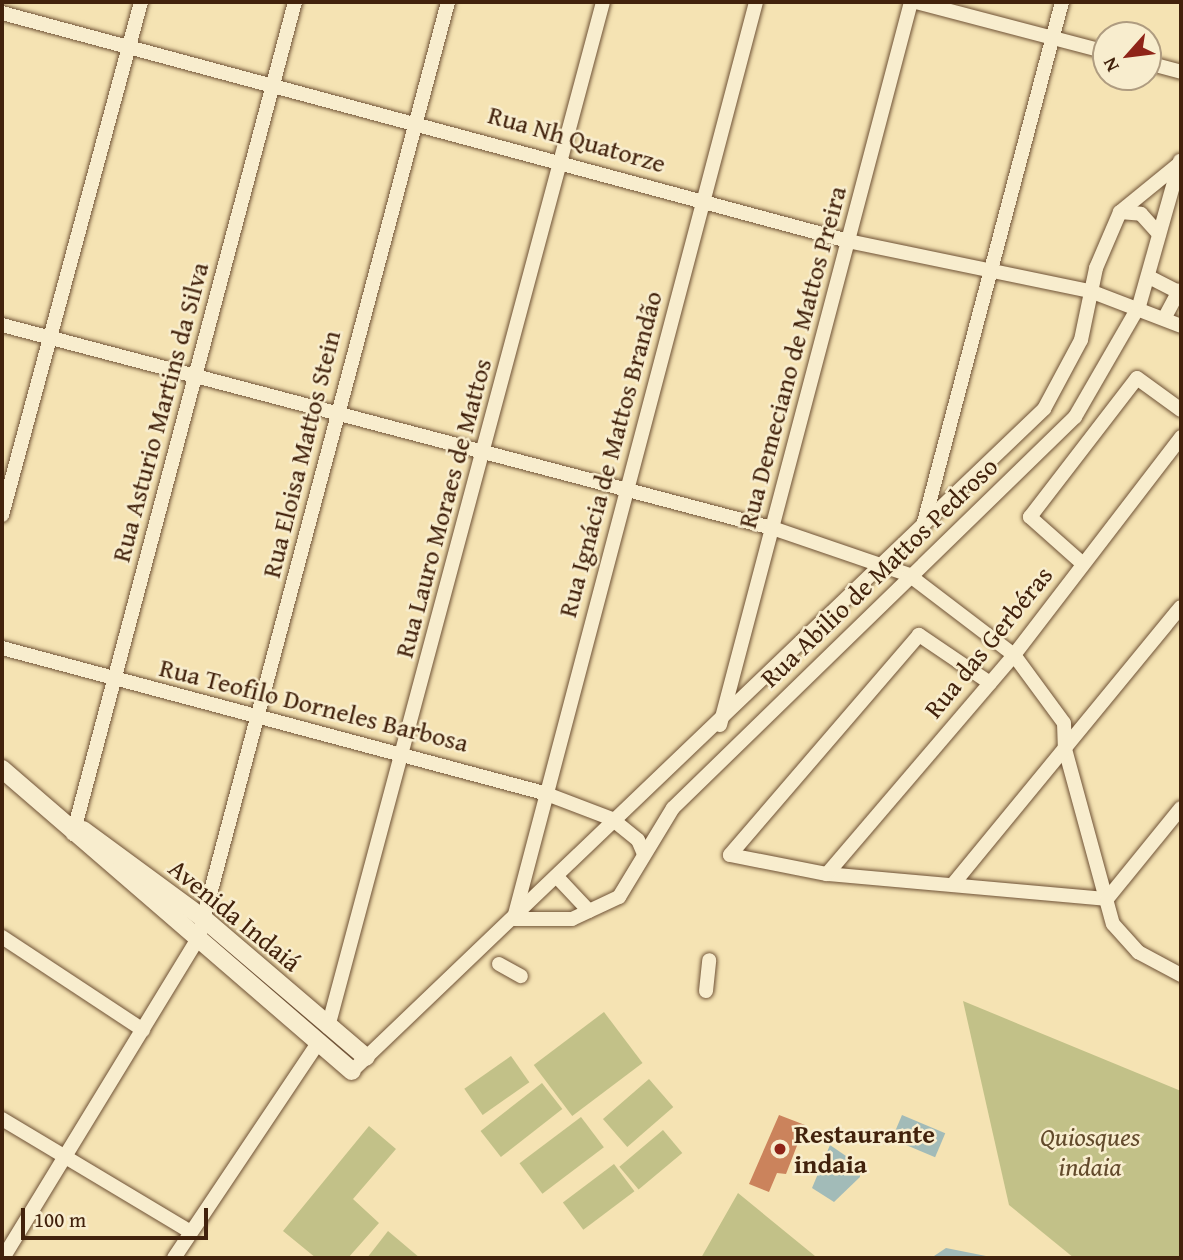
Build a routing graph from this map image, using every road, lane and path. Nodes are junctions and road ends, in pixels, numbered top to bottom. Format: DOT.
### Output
graph roads {
  1 [pos="141,2"];
  2 [pos="295,2"];
  3 [pos="448,2"];
  4 [pos="603,2"];
  5 [pos="757,2"];
  6 [pos="911,2"];
  7 [pos="916,2"];
  8 [pos="1062,2"];
  9 [pos="2,13"];
  10 [pos="1053,38"];
  11 [pos="130,43"];
  12 [pos="1092,48"];
  13 [pos="1162,67"];
  14 [pos="1181,72"];
  15 [pos="273,83"];
  16 [pos="417,120"];
  17 [pos="563,160"];
  18 [pos="1181,160"];
  19 [pos="704,200"];
  20 [pos="1120,212"];
  21 [pos="1158,234"];
  22 [pos="848,242"];
  23 [pos="995,273"];
  24 [pos="1151,278"];
  25 [pos="1090,291"];
  26 [pos="1180,292"];
  27 [pos="1139,306"];
  28 [pos="1166,317"];
  29 [pos="2,325"];
  30 [pos="1181,326"];
  31 [pos="50,337"];
  32 [pos="195,374"];
  33 [pos="1181,410"];
  34 [pos="335,412"];
  35 [pos="1181,437"];
  36 [pos="483,451"];
  37 [pos="627,488"];
  38 [pos="2,515"];
  39 [pos="922,527"];
  40 [pos="772,528"];
  41 [pos="880,563"];
  42 [pos="1083,564"];
  43 [pos="910,573"];
  44 [pos="1181,607"];
  45 [pos="2,648"];
  46 [pos="1015,652"];
  47 [pos="115,680"];
  48 [pos="989,683"];
  49 [pos="261,716"];
  50 [pos="720,725"];
  51 [pos="1065,749"];
  52 [pos="404,751"];
  53 [pos="2,769"];
  54 [pos="544,793"];
  55 [pos="1181,808"];
  56 [pos="612,819"];
  57 [pos="71,827"];
  58 [pos="643,854"];
  59 [pos="827,874"];
  60 [pos="558,878"];
  61 [pos="954,883"];
  62 [pos="1107,899"];
  63 [pos="589,911"];
  64 [pos="203,918"];
  65 [pos="514,919"];
  66 [pos="2,937"];
  67 [pos="198,939"];
  68 [pos="709,961"];
  69 [pos="499,964"];
  70 [pos="1180,972"];
  71 [pos="521,976"];
  72 [pos="706,991"];
  73 [pos="328,1027"];
  74 [pos="143,1030"];
  75 [pos="318,1043"];
  76 [pos="366,1057"];
  77 [pos="352,1072"];
  78 [pos="2,1119"];
  79 [pos="66,1156"];
  80 [pos="191,1231"];
  81 [pos="4,1258"];
  82 [pos="174,1258"];
  1 -- 11 [label="street"];
  2 -- 15 [label="street, Rua Asturio Martins da Silva"];
  3 -- 16 [label="street, Rua Eloisa Mattos Stein"];
  4 -- 17 [label="street, Rua Lauro Moraes de Mattos"];
  5 -- 19 [label="street, Rua Ignácia de Mattos Brandão"];
  6 -- 22 [label="street, Rua Demeciano de Mattos Preira"];
  7 -- 10 [label="street"];
  8 -- 10 [label="street"];
  9 -- 11 [label="street, Rua Nh Quatorze"];
  10 -- 12 [label="street"];
  10 -- 23 [label="street"];
  11 -- 15 [label="street, Rua Nh Quatorze"];
  11 -- 31 [label="street"];
  13 -- 14 [label="street"];
  15 -- 16 [label="street, Rua Nh Quatorze"];
  15 -- 32 [label="street, Rua Asturio Martins da Silva"];
  16 -- 17 [label="street, Rua Nh Quatorze"];
  16 -- 34 [label="street, Rua Eloisa Mattos Stein"];
  17 -- 19 [label="street, Rua Nh Quatorze"];
  17 -- 36 [label="street, Rua Lauro Moraes de Mattos"];
  18 -- 20 [label="street, Rua Abilio de Mattos Pedroso"];
  18 -- 21 [label="street, Rua Abilio de Mattos Pedroso"];
  19 -- 22 [label="street, Rua Nh Quatorze"];
  19 -- 37 [label="street, Rua Ignácia de Mattos Brandão"];
  20 -- 21 [label="street"];
  20 -- 25 [label="street, Rua Abilio de Mattos Pedroso"];
  21 -- 24 [label="street, Rua Abilio de Mattos Pedroso"];
  22 -- 23 [label="street, Rua Nh Quatorze"];
  22 -- 40 [label="street, Rua Demeciano de Mattos Preira"];
  23 -- 25 [label="street, Rua Nh Quatorze"];
  23 -- 39 [label="street"];
  24 -- 26 [label="street"];
  24 -- 27 [label="street, Rua Abilio de Mattos Pedroso"];
  25 -- 27 [label="street, Rua Nh Quatorze"];
  25 -- 39 [label="street, Rua Abilio de Mattos Pedroso"];
  26 -- 28 [label="street"];
  27 -- 28 [label="street, Rua Nh Quatorze"];
  27 -- 43 [label="street, Rua Abilio de Mattos Pedroso"];
  28 -- 30 [label="street, Rua Nh Quatorze"];
  29 -- 31 [label="street"];
  31 -- 32 [label="street"];
  31 -- 38 [label="street"];
  32 -- 34 [label="street"];
  32 -- 47 [label="street, Rua Asturio Martins da Silva"];
  33 -- 42 [label="street"];
  34 -- 36 [label="street"];
  34 -- 49 [label="street, Rua Eloisa Mattos Stein"];
  35 -- 42 [label="street, Rua das Gerbéras"];
  36 -- 37 [label="street"];
  36 -- 52 [label="street, Rua Lauro Moraes de Mattos"];
  37 -- 40 [label="street"];
  37 -- 54 [label="street, Rua Ignácia de Mattos Brandão"];
  39 -- 41 [label="street, Rua Abilio de Mattos Pedroso"];
  40 -- 41 [label="street"];
  40 -- 50 [label="street, Rua Demeciano de Mattos Preira"];
  41 -- 43 [label="street"];
  41 -- 50 [label="street, Rua Abilio de Mattos Pedroso"];
  42 -- 46 [label="street, Rua das Gerbéras"];
  43 -- 46 [label="street"];
  43 -- 58 [label="street, Rua Abilio de Mattos Pedroso"];
  44 -- 51 [label="street"];
  45 -- 47 [label="street, Rua Teofilo Dorneles Barbosa"];
  46 -- 48 [label="street, Rua das Gerbéras"];
  46 -- 51 [label="street"];
  47 -- 49 [label="street, Rua Teofilo Dorneles Barbosa"];
  47 -- 57 [label="street, Rua Asturio Martins da Silva"];
  48 -- 59 [label="street, Rua das Gerbéras"];
  48 -- 59 [label="street"];
  49 -- 52 [label="street, Rua Teofilo Dorneles Barbosa"];
  49 -- 64 [label="street, Rua Eloisa Mattos Stein"];
  50 -- 56 [label="street, Rua Abilio de Mattos Pedroso"];
  51 -- 61 [label="street"];
  51 -- 62 [label="street"];
  52 -- 54 [label="street, Rua Teofilo Dorneles Barbosa"];
  52 -- 73 [label="street, Rua Lauro Moraes de Mattos"];
  53 -- 57 [label="street, Avenida Indaiá"];
  54 -- 56 [label="street, Rua Teofilo Dorneles Barbosa"];
  54 -- 65 [label="street, Rua Ignácia de Mattos Brandão"];
  55 -- 62 [label="street"];
  56 -- 58 [label="street, Rua Teofilo Dorneles Barbosa"];
  56 -- 60 [label="street, Rua Abilio de Mattos Pedroso"];
  57 -- 64 [label="street, Avenida Indaiá"];
  57 -- 67 [label="street, Avenida Indaiá"];
  58 -- 63 [label="street, Rua Abilio de Mattos Pedroso"];
  59 -- 61 [label="street"];
  60 -- 63 [label="street"];
  60 -- 65 [label="street, Rua Abilio de Mattos Pedroso"];
  61 -- 62 [label="street"];
  62 -- 70 [label="street"];
  63 -- 65 [label="street, Rua Abilio de Mattos Pedroso"];
  64 -- 67 [label="street, Rua Eloisa Mattos Stein"];
  64 -- 73 [label="street, Avenida Indaiá"];
  65 -- 76 [label="street, Rua Abilio de Mattos Pedroso"];
  66 -- 74 [label="street"];
  67 -- 74 [label="street, Rua Eloisa Mattos Stein"];
  67 -- 75 [label="street, Avenida Indaiá"];
  68 -- 72 [label="street"];
  69 -- 71 [label="street"];
  73 -- 76 [label="street, Avenida Indaiá"];
  74 -- 79 [label="street, Rua Eloisa Mattos Stein"];
  75 -- 77 [label="street, Avenida Indaiá"];
  75 -- 80 [label="street"];
  76 -- 77 [label="street, Rua Abilio de Mattos Pedroso"];
  78 -- 79 [label="street"];
  79 -- 80 [label="street"];
  79 -- 81 [label="street, Rua Eloisa Mattos Stein"];
  80 -- 82 [label="street"];
}
